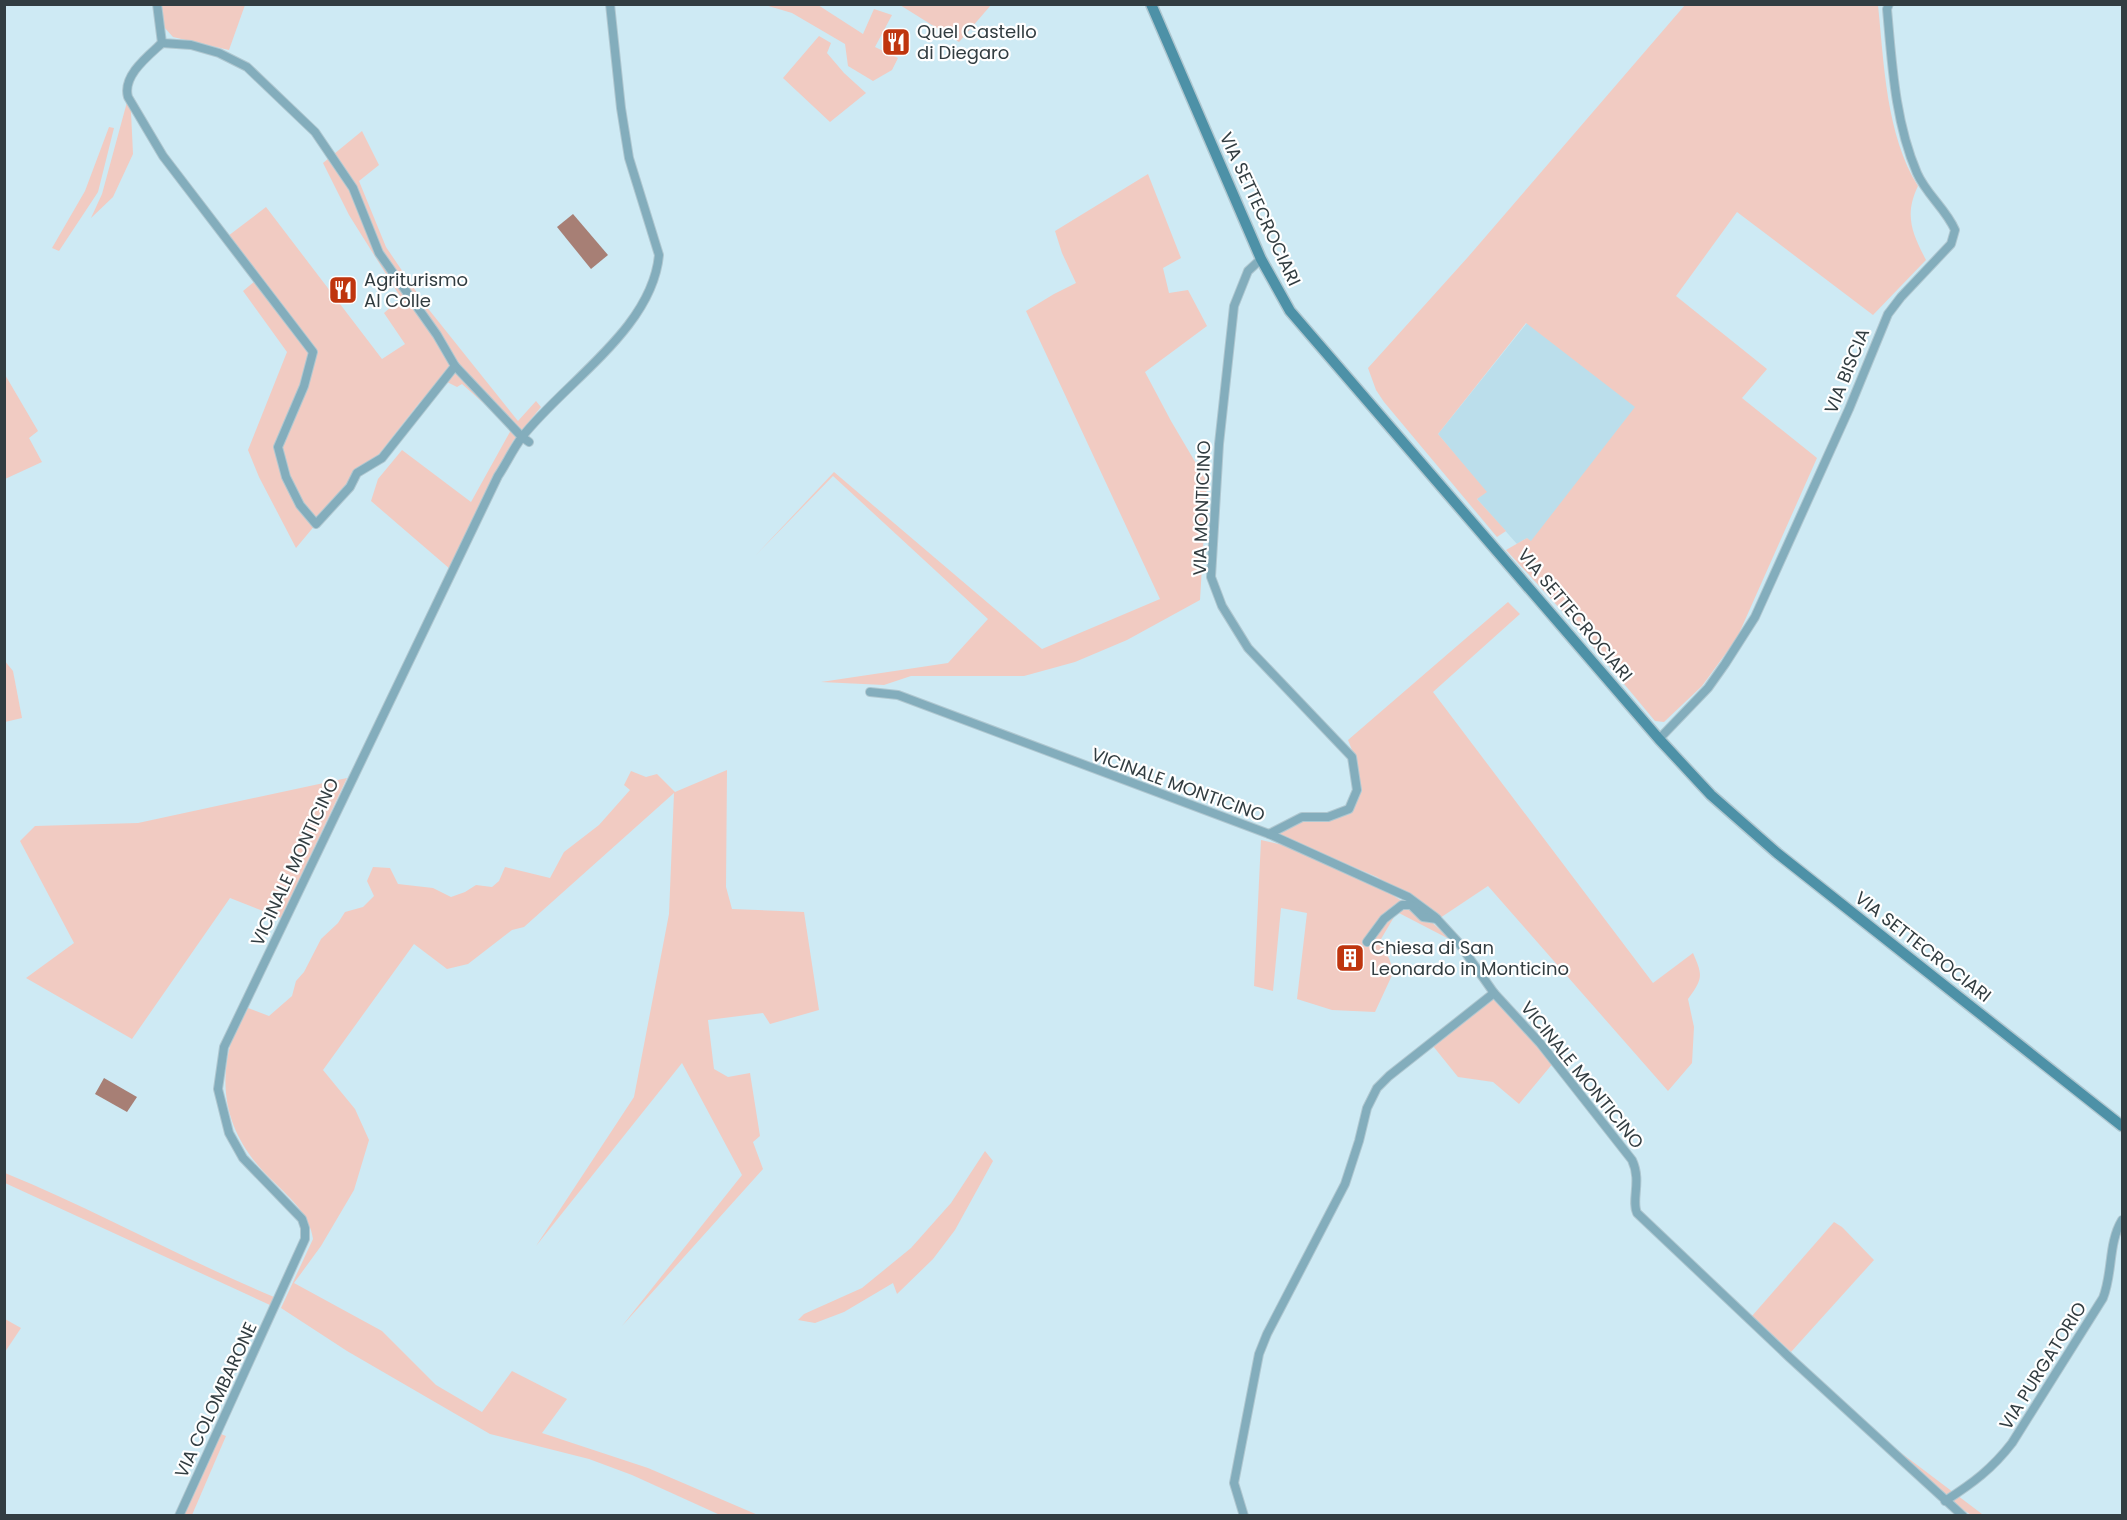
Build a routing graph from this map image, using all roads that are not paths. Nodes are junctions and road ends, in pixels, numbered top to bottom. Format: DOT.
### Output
graph roads {
  1 [pos="157,4"];
  2 [pos="610,4"];
  3 [pos="1151,4"];
  4 [pos="1889,4"];
  5 [pos="162,44"];
  6 [pos="1261,259"];
  7 [pos="455,366"];
  8 [pos="522,437"];
  9 [pos="529,442"];
  10 [pos="870,692"];
  11 [pos="1659,739"];
  12 [pos="1269,834"];
  13 [pos="1437,919"];
  14 [pos="1367,942"];
  15 [pos="1494,993"];
  16 [pos="2122,1126"];
  17 [pos="2122,1220"];
  18 [pos="280,1296"];
  19 [pos="1945,1501"];
  20 [pos="179,1515"];
  21 [pos="1244,1515"];
  22 [pos="1963,1515"];
  1 -- 5 [label="street"];
  2 -- 8 [label="street, VICINALE MONTICINO"];
  3 -- 6 [label="main road, VIA SETTECROCIARI"];
  4 -- 11 [label="street, VIA BISCIA"];
  5 -- 7 [label="street"];
  5 -- 7 [label="street"];
  6 -- 11 [label="main road, VIA SETTECROCIARI"];
  6 -- 12 [label="street, VIA MONTICINO"];
  7 -- 8 [label="street"];
  8 -- 9 [label="street"];
  8 -- 18 [label="street, VICINALE MONTICINO"];
  10 -- 12 [label="street, VICINALE MONTICINO"];
  11 -- 16 [label="main road, VIA SETTECROCIARI"];
  12 -- 13 [label="street, VICINALE MONTICINO"];
  13 -- 14 [label="street"];
  13 -- 15 [label="street, VICINALE MONTICINO"];
  15 -- 19 [label="street, VICINALE MONTICINO"];
  15 -- 21 [label="street"];
  17 -- 19 [label="street, VIA PURGATORIO"];
  18 -- 20 [label="street, VIA COLOMBARONE"];
  19 -- 22 [label="street, VICINALE MONTICINO"];
}
